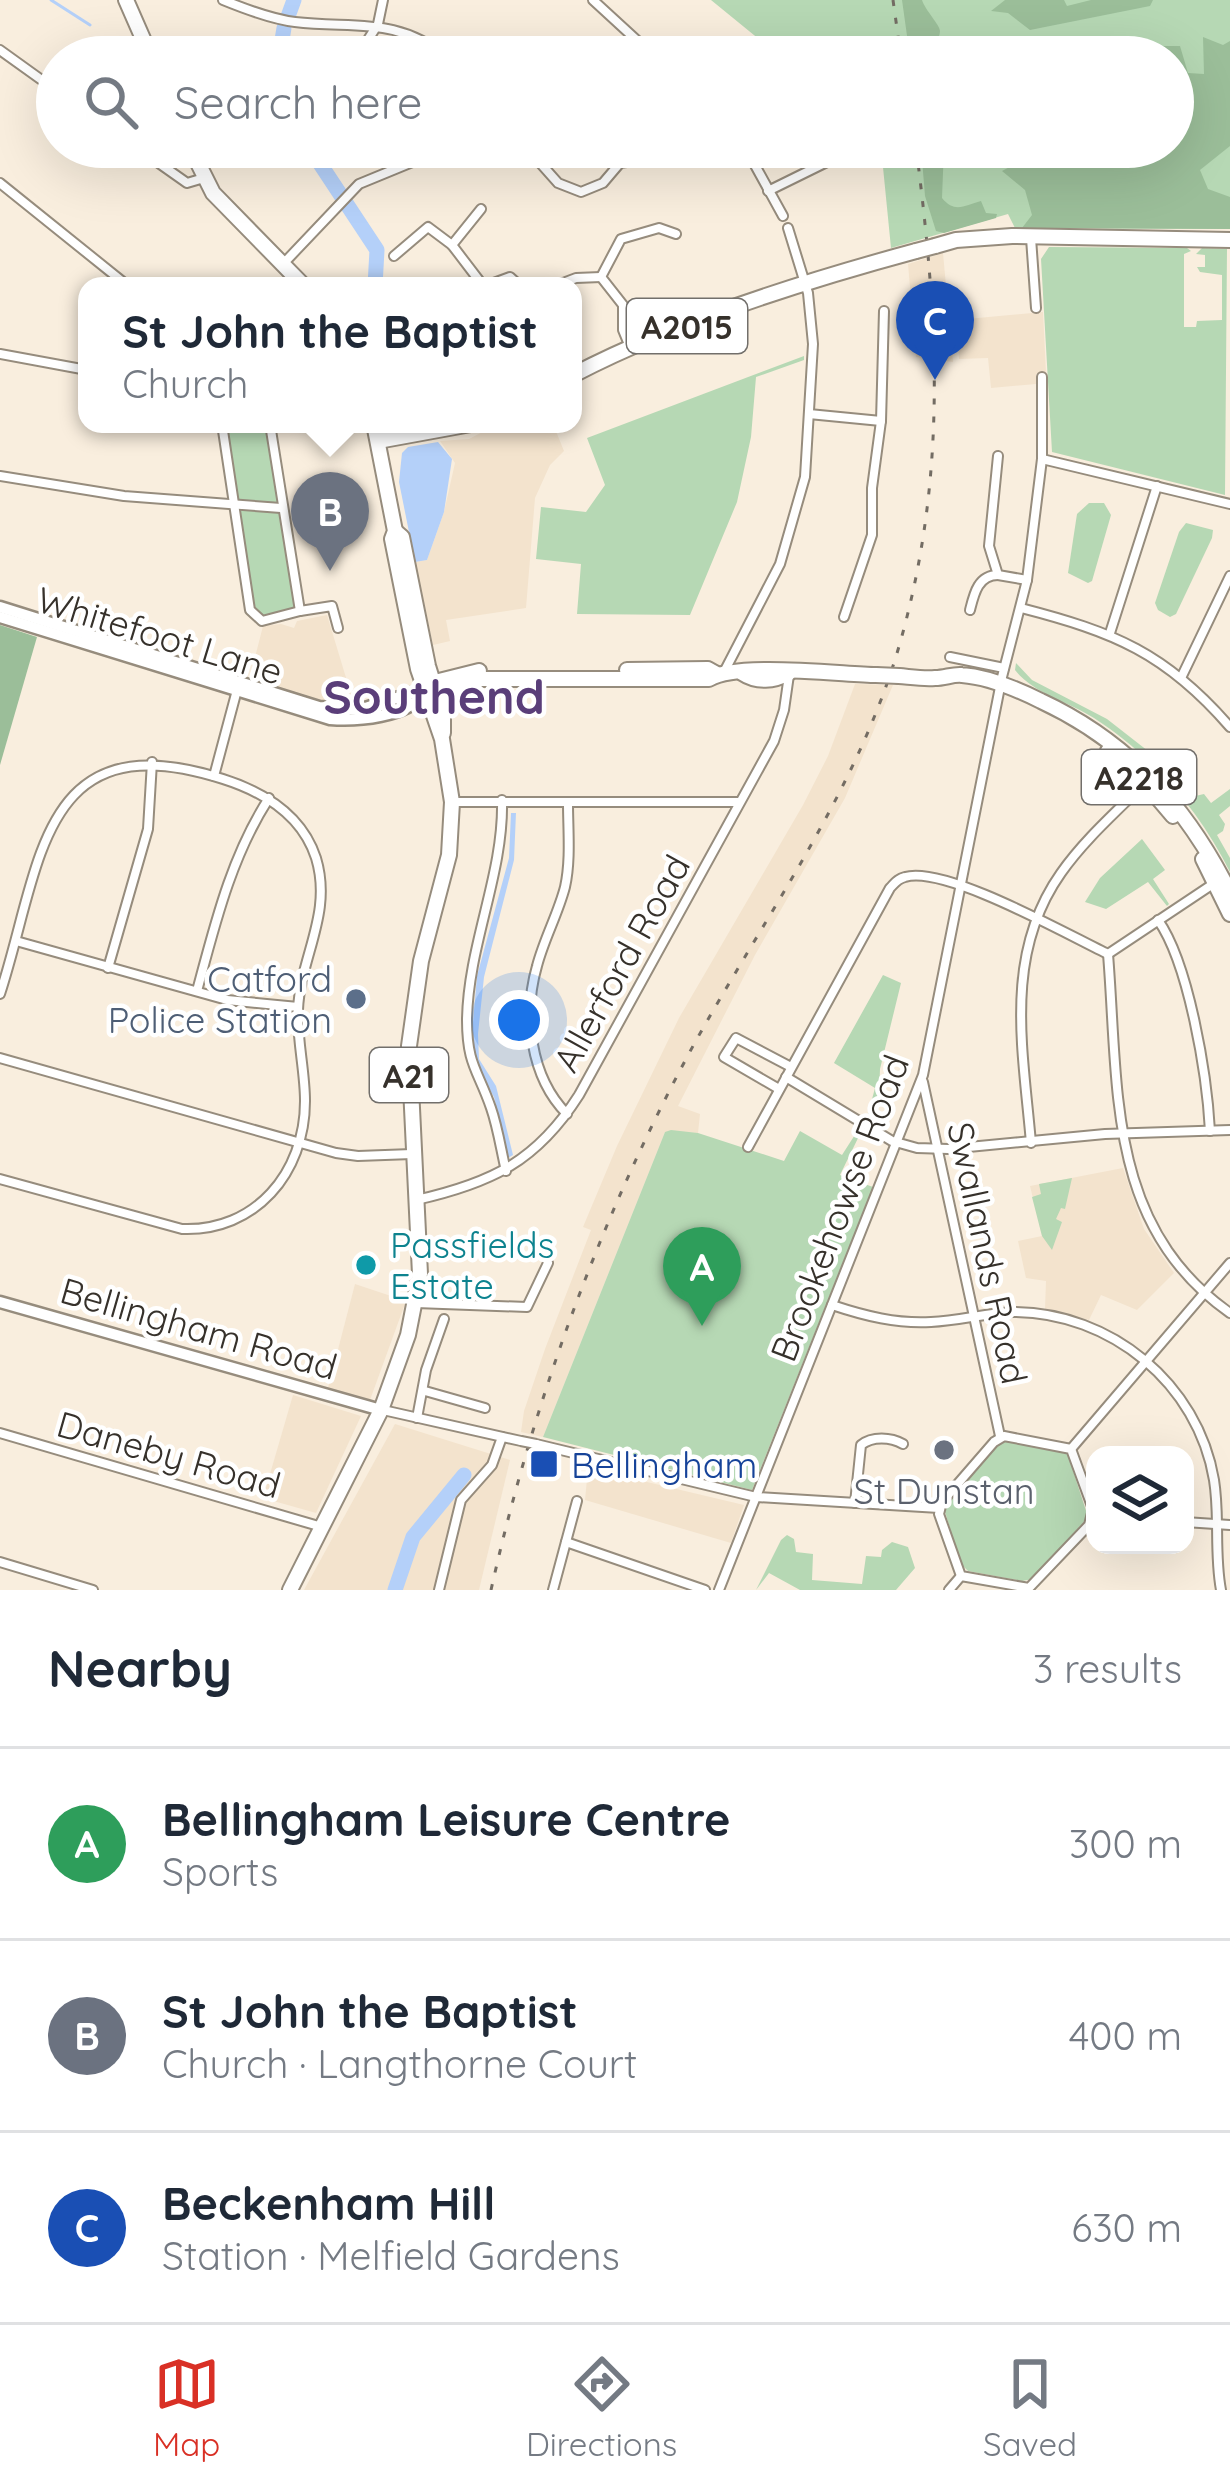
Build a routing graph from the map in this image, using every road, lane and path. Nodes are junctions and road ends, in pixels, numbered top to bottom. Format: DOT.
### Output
graph roads {
  1 [pos="223,0"];
  2 [pos="383,0"];
  3 [pos="593,0"];
  4 [pos="129,1"];
  5 [pos="377,25"];
  6 [pos="143,36"];
  7 [pos="370,36"];
  8 [pos="411,36"];
  9 [pos="632,36"];
  10 [pos="0,50"];
  11 [pos="36,76"];
  12 [pos="166,168"];
  13 [pos="200,168"];
  14 [pos="401,168"];
  15 [pos="546,168"];
  16 [pos="616,168"];
  17 [pos="756,168"];
  18 [pos="814,168"];
  19 [pos="204,178"];
  20 [pos="0,183"];
  21 [pos="768,190"];
  22 [pos="481,209"];
  23 [pos="780,215"];
  24 [pos="788,228"];
  25 [pos="676,234"];
  26 [pos="1030,237"];
  27 [pos="1230,240"];
  28 [pos="452,245"];
  29 [pos="394,256"];
  30 [pos="283,264"];
  31 [pos="117,277"];
  32 [pos="295,277"];
  33 [pos="476,277"];
  34 [pos="601,277"];
  35 [pos="582,278"];
  36 [pos="805,286"];
  37 [pos="1036,308"];
  38 [pos="884,310"];
  39 [pos="630,347"];
  40 [pos="0,354"];
  41 [pos="78,368"];
  42 [pos="582,371"];
  43 [pos="1042,376"];
  44 [pos="809,414"];
  45 [pos="881,421"];
  46 [pos="223,433"];
  47 [pos="271,433"];
  48 [pos="376,433"];
  49 [pos="412,433"];
  50 [pos="406,434"];
  51 [pos="998,456"];
  52 [pos="1042,459"];
  53 [pos="384,466"];
  54 [pos="0,476"];
  55 [pos="1157,487"];
  56 [pos="1230,503"];
  57 [pos="235,505"];
  58 [pos="281,508"];
  59 [pos="998,575"];
  60 [pos="1230,576"];
  61 [pos="1027,580"];
  62 [pos="0,607"];
  63 [pos="1021,608"];
  64 [pos="970,610"];
  65 [pos="300,611"];
  66 [pos="0,616"];
  67 [pos="844,617"];
  68 [pos="338,628"];
  69 [pos="1110,633"];
  70 [pos="950,657"];
  71 [pos="720,674"];
  72 [pos="789,674"];
  73 [pos="1181,678"];
  74 [pos="1001,682"];
  75 [pos="238,687"];
  76 [pos="431,691"];
  77 [pos="1230,728"];
  78 [pos="152,762"];
  79 [pos="214,776"];
  80 [pos="1149,780"];
  81 [pos="269,798"];
  82 [pos="502,800"];
  83 [pos="452,802"];
  84 [pos="741,802"];
  85 [pos="568,803"];
  86 [pos="960,884"];
  87 [pos="1222,884"];
  88 [pos="1230,914"];
  89 [pos="1036,919"];
  90 [pos="1158,920"];
  91 [pos="16,941"];
  92 [pos="1108,954"];
  93 [pos="108,968"];
  94 [pos="196,991"];
  95 [pos="0,994"];
  96 [pos="298,1006"];
  97 [pos="0,1058"];
  98 [pos="791,1067"];
  99 [pos="786,1077"];
  100 [pos="921,1081"];
  101 [pos="779,1089"];
  102 [pos="567,1114"];
  103 [pos="1210,1130"];
  104 [pos="1230,1130"];
  105 [pos="1122,1133"];
  106 [pos="298,1143"];
  107 [pos="896,1143"];
  108 [pos="1030,1143"];
  109 [pos="748,1147"];
  110 [pos="938,1149"];
  111 [pos="414,1154"];
  112 [pos="506,1171"];
  113 [pos="0,1179"];
  114 [pos="416,1200"];
  115 [pos="548,1263"];
  116 [pos="1230,1263"];
  117 [pos="1204,1293"];
  118 [pos="0,1303"];
  119 [pos="416,1303"];
  120 [pos="832,1305"];
  121 [pos="1230,1312"];
  122 [pos="974,1316"];
  123 [pos="444,1318"];
  124 [pos="1146,1361"];
  125 [pos="425,1390"];
  126 [pos="484,1408"];
  127 [pos="381,1410"];
  128 [pos="417,1418"];
  129 [pos="0,1433"];
  130 [pos="502,1437"];
  131 [pos="1000,1437"];
  132 [pos="903,1444"];
  133 [pos="1071,1449"];
  134 [pos="1086,1493"];
  135 [pos="756,1496"];
  136 [pos="578,1501"];
  137 [pos="855,1503"];
  138 [pos="939,1508"];
  139 [pos="1194,1523"];
  140 [pos="1216,1524"];
  141 [pos="1230,1525"];
  142 [pos="1086,1526"];
  143 [pos="323,1528"];
  144 [pos="566,1542"];
  145 [pos="0,1562"];
  146 [pos="962,1576"];
  147 [pos="1033,1589"];
  148 [pos="93,1590"];
  149 [pos="290,1590"];
  150 [pos="439,1590"];
  151 [pos="553,1590"];
  152 [pos="705,1590"];
  153 [pos="719,1590"];
  154 [pos="950,1590"];
  155 [pos="1221,1590"];
  1 -- 5 [label="street"];
  2 -- 5 [label="street"];
  3 -- 9 [label="street"];
  4 -- 6 [label="main road"];
  5 -- 7 [label="street"];
  5 -- 8 [label="street"];
  10 -- 11 [label="street"];
  12 -- 19 [label="street"];
  13 -- 19 [label="main road"];
  14 -- 30 [label="street"];
  15 -- 16 [label="street"];
  17 -- 21 [label="street"];
  18 -- 21 [label="street"];
  19 -- 30 [label="main road"];
  20 -- 31 [label="street"];
  21 -- 23 [label="street"];
  22 -- 28 [label="street"];
  24 -- 36 [label="street"];
  25 -- 34 [label="street"];
  26 -- 27 [label="main road, A2015"];
  26 -- 36 [label="main road, A2015, bridge"];
  26 -- 37 [label="street"];
  28 -- 29 [label="street"];
  28 -- 33 [label="street"];
  30 -- 32 [label="main road"];
  34 -- 35 [label="street"];
  34 -- 39 [label="street"];
  36 -- 39 [label="main road, A2015"];
  36 -- 44 [label="street"];
  38 -- 45 [label="street"];
  39 -- 42 [label="main road, A2015"];
  40 -- 41 [label="street"];
  43 -- 52 [label="street, Brookehowse Road"];
  44 -- 45 [label="street"];
  44 -- 71 [label="street"];
  45 -- 67 [label="street"];
  46 -- 57 [label="street"];
  47 -- 58 [label="street"];
  48 -- 53 [label="main road, A21"];
  49 -- 50 [label="main road"];
  50 -- 53 [label="main road"];
  51 -- 59 [label="street"];
  52 -- 55 [label="street"];
  52 -- 61 [label="street, Brookehowse Road"];
  53 -- 76 [label="main road, A21"];
  54 -- 57 [label="street"];
  55 -- 56 [label="street"];
  55 -- 69 [label="street"];
  57 -- 58 [label="street"];
  57 -- 65 [label="street"];
  58 -- 65 [label="street"];
  59 -- 61 [label="street"];
  59 -- 64 [label="street"];
  60 -- 73 [label="street"];
  61 -- 63 [label="street, Brookehowse Road"];
  62 -- 75 [label="street, Whitefoot Lane"];
  63 -- 69 [label="street"];
  63 -- 74 [label="street, Brookehowse Road"];
  65 -- 68 [label="street"];
  66 -- 75 [label="street, Whitefoot Lane"];
  69 -- 73 [label="street"];
  70 -- 74 [label="street"];
  71 -- 72 [label="main road, A2218"];
  71 -- 76 [label="main road, A2218"];
  72 -- 74 [label="main road, A2218, bridge"];
  72 -- 84 [label="street, Allerford Road"];
  73 -- 77 [label="street"];
  74 -- 80 [label="main road, A2218"];
  74 -- 86 [label="street, Brookehowse Road"];
  75 -- 76 [label="street, Whitefoot Lane"];
  75 -- 79 [label="street"];
  76 -- 83 [label="main road, A21"];
  78 -- 79 [label="street"];
  78 -- 91 [label="street"];
  78 -- 93 [label="street"];
  79 -- 81 [label="street"];
  80 -- 87 [label="main road, A2218"];
  80 -- 89 [label="street"];
  81 -- 94 [label="street"];
  81 -- 96 [label="street"];
  82 -- 83 [label="street"];
  82 -- 85 [label="street"];
  82 -- 112 [label="street"];
  83 -- 111 [label="main road, A21"];
  84 -- 85 [label="street"];
  84 -- 102 [label="street, Allerford Road"];
  85 -- 102 [label="street"];
  86 -- 89 [label="street"];
  86 -- 98 [label="street"];
  86 -- 100 [label="street, Brookehowse Road"];
  87 -- 88 [label="main road, A2218"];
  87 -- 90 [label="street"];
  89 -- 92 [label="street"];
  89 -- 108 [label="street"];
  90 -- 92 [label="street"];
  90 -- 103 [label="street"];
  91 -- 93 [label="street"];
  91 -- 95 [label="street"];
  92 -- 105 [label="street"];
  93 -- 94 [label="street"];
  94 -- 96 [label="street"];
  96 -- 106 [label="street"];
  97 -- 106 [label="street"];
  98 -- 99 [label="street"];
  98 -- 101 [label="street"];
  99 -- 101 [label="street"];
  99 -- 107 [label="street"];
  100 -- 107 [label="street, Brookehowse Road"];
  100 -- 110 [label="street, Swallands Road"];
  101 -- 109 [label="street"];
  102 -- 112 [label="street, Allerford Road"];
  103 -- 104 [label="street"];
  103 -- 105 [label="street"];
  105 -- 108 [label="street"];
  105 -- 117 [label="street"];
  106 -- 111 [label="street"];
  106 -- 113 [label="street"];
  107 -- 110 [label="street"];
  107 -- 120 [label="street, Brookehowse Road"];
  108 -- 110 [label="street"];
  110 -- 122 [label="street, Swallands Road"];
  111 -- 114 [label="main road, A21"];
  112 -- 114 [label="street, Allerford Road"];
  114 -- 119 [label="main road, A21"];
  115 -- 119 [label="street"];
  116 -- 117 [label="street"];
  117 -- 121 [label="street"];
  117 -- 124 [label="street"];
  118 -- 127 [label="street, Bellingham Road"];
  119 -- 127 [label="main road, A21"];
  120 -- 122 [label="street"];
  120 -- 135 [label="street, Brookehowse Road"];
  122 -- 124 [label="street"];
  122 -- 131 [label="street, Swallands Road"];
  123 -- 125 [label="street"];
  124 -- 133 [label="street"];
  124 -- 140 [label="street"];
  125 -- 126 [label="street"];
  125 -- 128 [label="street"];
  127 -- 128 [label="street"];
  127 -- 143 [label="main road, A21"];
  128 -- 130 [label="street"];
  129 -- 143 [label="street, Daneby Road"];
  130 -- 135 [label="street, bridge"];
  130 -- 150 [label="street"];
  131 -- 133 [label="street"];
  131 -- 138 [label="street"];
  132 -- 137 [label="street"];
  133 -- 134 [label="street"];
  135 -- 137 [label="street"];
  135 -- 153 [label="street, Brookehowse Road"];
  136 -- 144 [label="street"];
  137 -- 138 [label="street"];
  138 -- 146 [label="street"];
  139 -- 140 [label="street"];
  140 -- 141 [label="street"];
  140 -- 155 [label="street"];
  142 -- 147 [label="street"];
  143 -- 149 [label="main road, A21"];
  144 -- 151 [label="street"];
  144 -- 152 [label="street"];
  145 -- 148 [label="street"];
  146 -- 147 [label="street"];
  146 -- 154 [label="street"];
}
